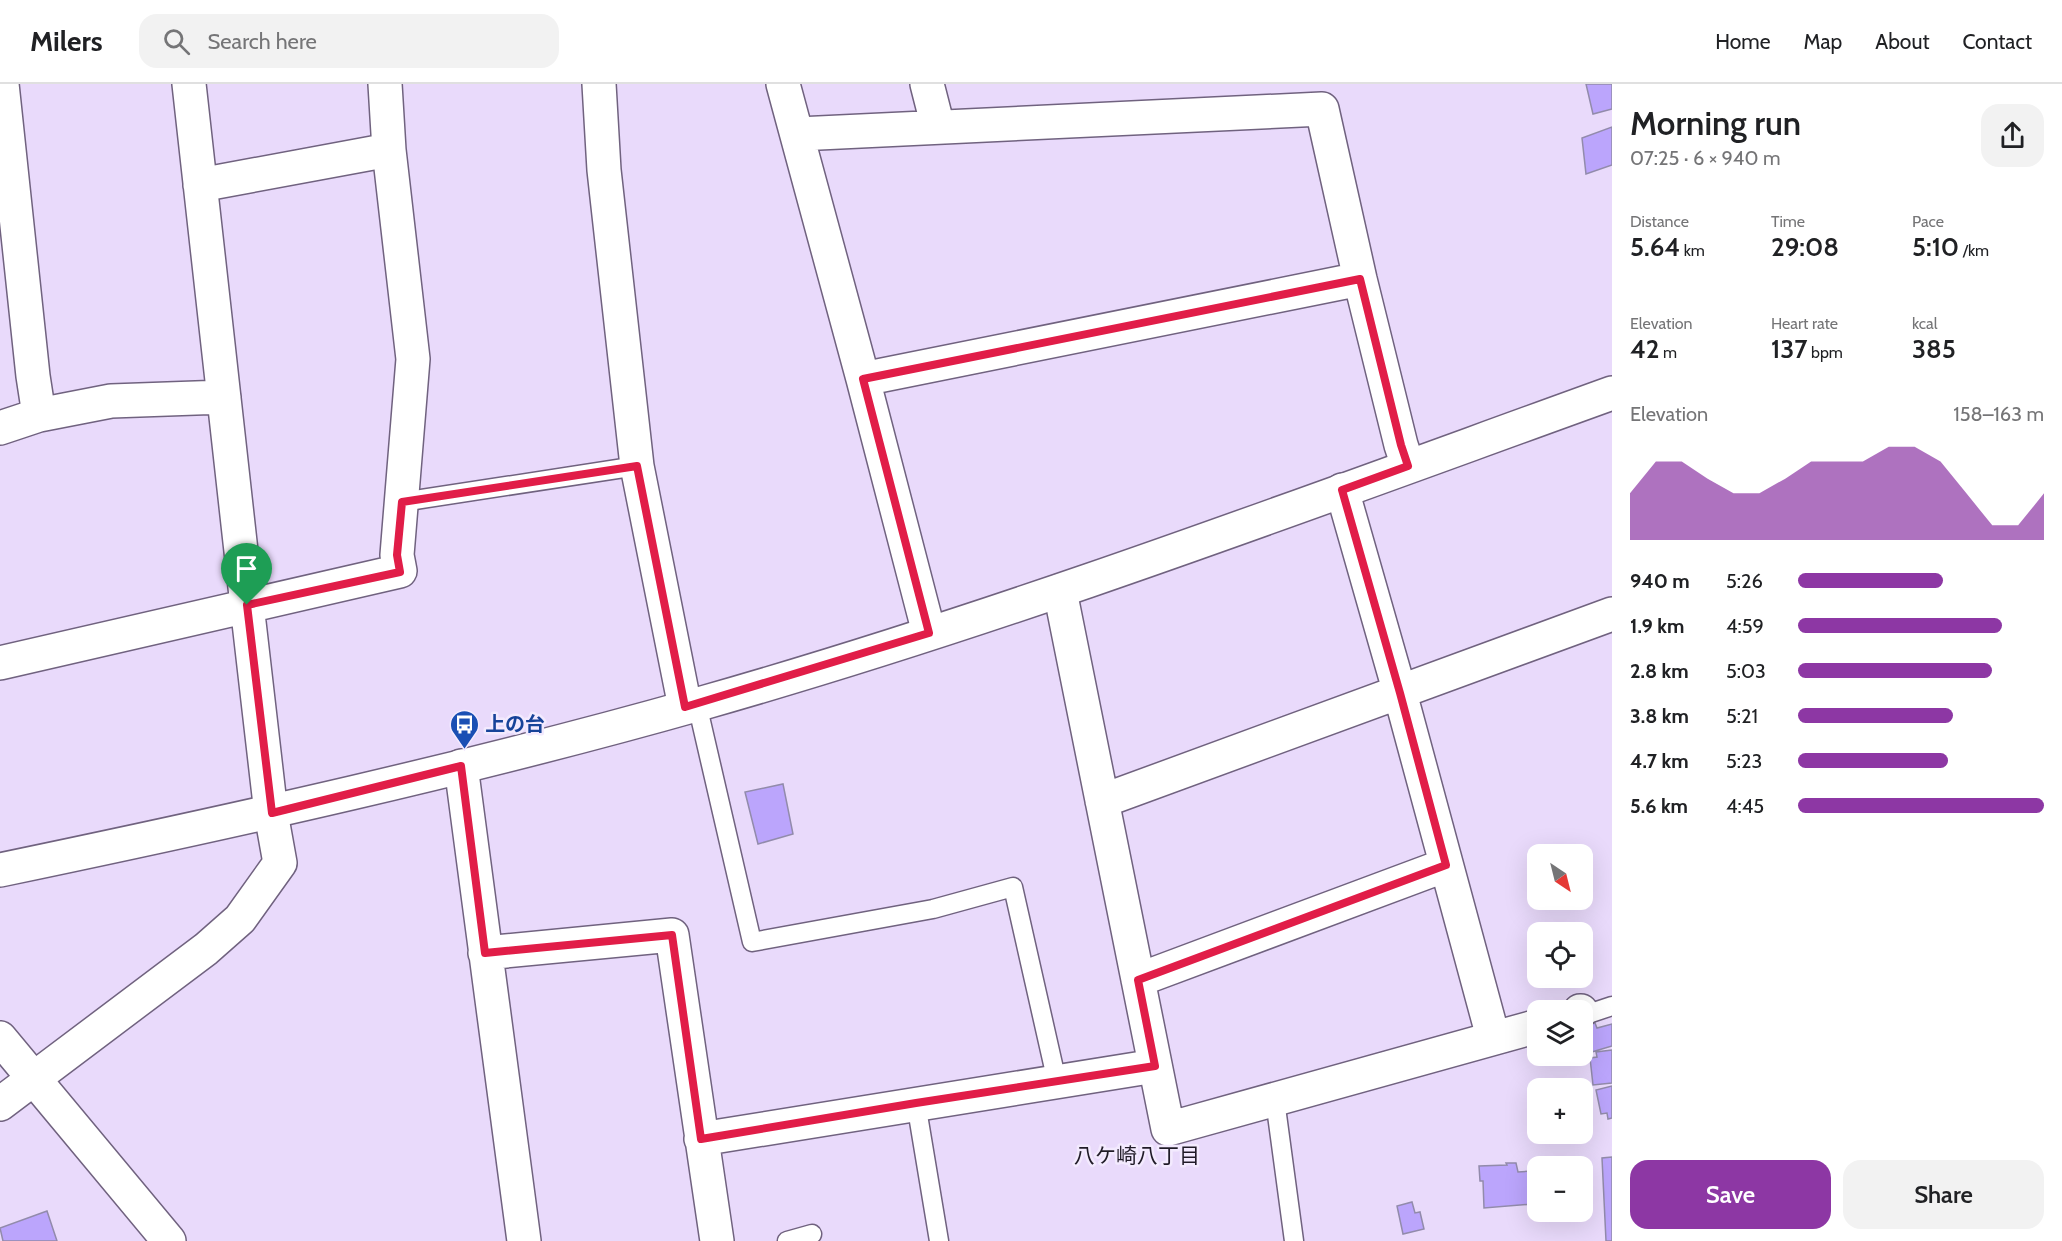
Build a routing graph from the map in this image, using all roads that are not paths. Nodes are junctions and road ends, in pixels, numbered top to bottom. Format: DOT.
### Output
graph roads {
  1 [pos="2,84"];
  2 [pos="189,84"];
  3 [pos="386,84"];
  4 [pos="599,84"];
  5 [pos="783,84"];
  6 [pos="927,84"];
  7 [pos="938,127"];
  8 [pos="798,134"];
  9 [pos="389,150"];
  10 [pos="200,185"];
  11 [pos="9,223"];
  12 [pos="1360,279"];
  13 [pos="863,379"];
  14 [pos="1612,393"];
  15 [pos="224,397"];
  16 [pos="39,415"];
  17 [pos="0,428"];
  18 [pos="637,466"];
  19 [pos="1408,466"];
  20 [pos="1342,490"];
  21 [pos="402,502"];
  22 [pos="1060,591"];
  23 [pos="247,605"];
  24 [pos="1612,614"];
  25 [pos="929,633"];
  26 [pos="0,663"];
  27 [pos="1400,693"];
  28 [pos="691,706"];
  29 [pos="461,766"];
  30 [pos="1102,801"];
  31 [pos="272,813"];
  32 [pos="1446,865"];
  33 [pos="0,870"];
  34 [pos="485,953"];
  35 [pos="1138,980"];
  36 [pos="1612,1006"];
  37 [pos="1593,1012"];
  38 [pos="1527,1029"];
  39 [pos="1493,1037"];
  40 [pos="0,1038"];
  41 [pos="1155,1066"];
  42 [pos="34,1079"];
  43 [pos="1057,1082"];
  44 [pos="1275,1100"];
  45 [pos="916,1103"];
  46 [pos="0,1104"];
  47 [pos="701,1139"];
  48 [pos="812,1234"];
  49 [pos="170,1241"];
  50 [pos="524,1241"];
  51 [pos="717,1241"];
  52 [pos="787,1241"];
  53 [pos="939,1241"];
  54 [pos="1294,1241"];
  1 -- 11 [label="street"];
  2 -- 10 [label="street"];
  3 -- 9 [label="street"];
  4 -- 18 [label="street"];
  5 -- 8 [label="street"];
  6 -- 7 [label="street"];
  7 -- 8 [label="street"];
  7 -- 12 [label="street"];
  8 -- 13 [label="street"];
  9 -- 10 [label="street"];
  9 -- 21 [label="street"];
  10 -- 15 [label="street"];
  11 -- 16 [label="street"];
  12 -- 13 [label="street"];
  12 -- 19 [label="street"];
  13 -- 25 [label="street"];
  14 -- 19 [label="street"];
  15 -- 16 [label="street"];
  15 -- 23 [label="street"];
  16 -- 17 [label="street"];
  18 -- 21 [label="lane"];
  18 -- 28 [label="street"];
  19 -- 20 [label="street"];
  20 -- 22 [label="street"];
  20 -- 27 [label="street"];
  21 -- 23 [label="street"];
  22 -- 25 [label="street"];
  22 -- 30 [label="street"];
  23 -- 26 [label="street"];
  23 -- 31 [label="street"];
  24 -- 27 [label="street"];
  25 -- 28 [label="street"];
  27 -- 30 [label="street"];
  27 -- 32 [label="street"];
  28 -- 29 [label="street"];
  28 -- 43 [label="lane"];
  29 -- 31 [label="street"];
  29 -- 34 [label="street"];
  30 -- 35 [label="street"];
  31 -- 33 [label="street"];
  31 -- 42 [label="street"];
  32 -- 35 [label="street"];
  32 -- 39 [label="street"];
  34 -- 47 [label="street"];
  34 -- 50 [label="street"];
  35 -- 41 [label="street"];
  36 -- 37 [label="lane"];
  38 -- 39 [label="street"];
  39 -- 44 [label="street"];
  40 -- 42 [label="street"];
  41 -- 43 [label="street"];
  41 -- 44 [label="street"];
  42 -- 46 [label="street"];
  42 -- 49 [label="street"];
  43 -- 45 [label="street"];
  44 -- 54 [label="lane"];
  45 -- 47 [label="street"];
  45 -- 53 [label="lane"];
  47 -- 51 [label="street"];
  48 -- 52 [label="lane"];
}
